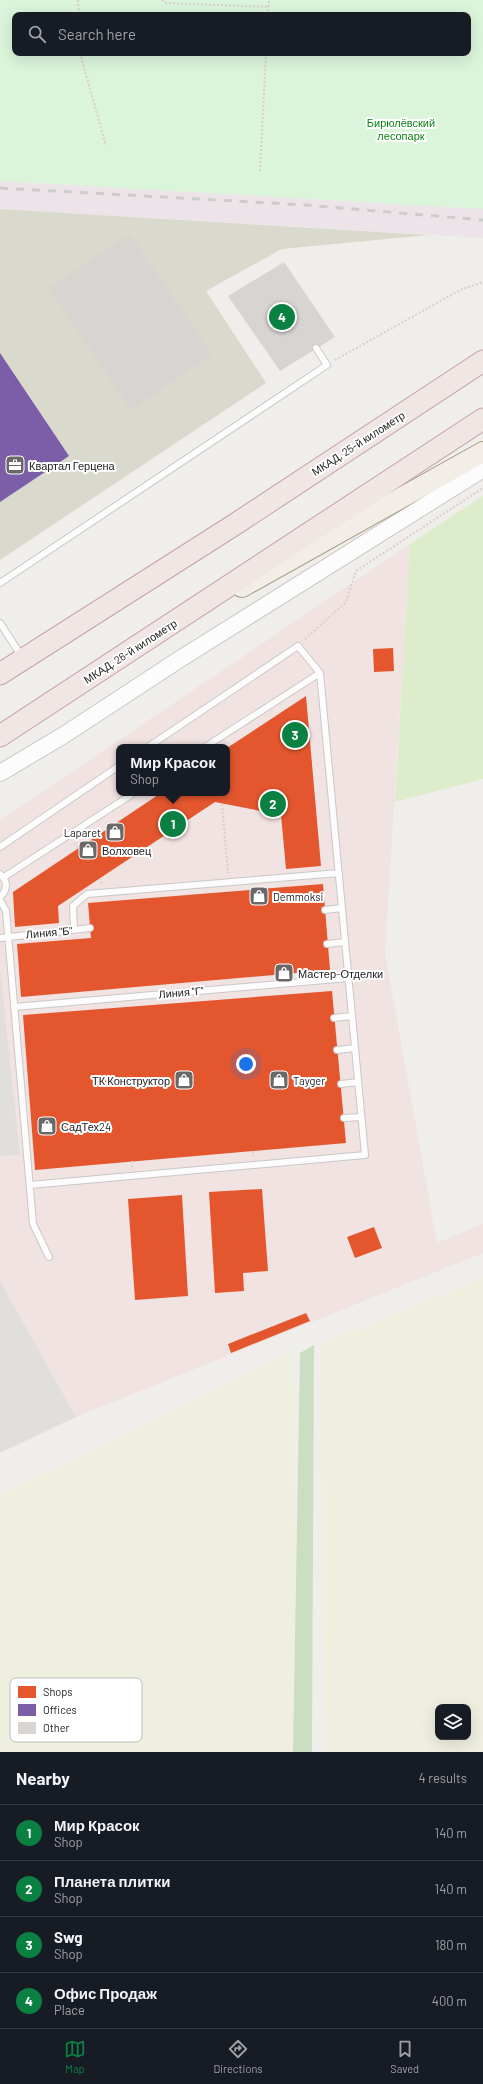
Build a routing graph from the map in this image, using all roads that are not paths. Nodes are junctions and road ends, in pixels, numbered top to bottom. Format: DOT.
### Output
graph roads {
  1 [pos="316,348"];
  2 [pos="483,361"];
  3 [pos="483,419"];
  4 [pos="483,452"];
  5 [pos="483,469"];
  6 [pos="0,583"];
  7 [pos="0,623"];
  8 [pos="137,646"];
  9 [pos="23,658"];
  10 [pos="320,673"];
  11 [pos="0,674"];
  12 [pos="0,736"];
  13 [pos="152,744"];
  14 [pos="210,744"];
  15 [pos="116,768"];
  16 [pos="0,773"];
  17 [pos="129,796"];
  18 [pos="0,847"];
  19 [pos="339,873"];
  20 [pos="2,876"];
  21 [pos="0,899"];
  22 [pos="342,908"];
  23 [pos="325,910"];
  24 [pos="90,928"];
  25 [pos="74,930"];
  26 [pos="9,936"];
  27 [pos="0,938"];
  28 [pos="345,942"];
  29 [pos="328,944"];
  30 [pos="19,970"];
  31 [pos="11,971"];
  32 [pos="348,978"];
  33 [pos="14,1007"];
  34 [pos="352,1016"];
  35 [pos="334,1018"];
  36 [pos="25,1043"];
  37 [pos="18,1044"];
  38 [pos="355,1048"];
  39 [pos="337,1050"];
  40 [pos="28,1075"];
  41 [pos="20,1076"];
  42 [pos="358,1082"];
  43 [pos="341,1084"];
  44 [pos="30,1109"];
  45 [pos="23,1110"];
  46 [pos="361,1117"];
  47 [pos="344,1118"];
  48 [pos="33,1145"];
  49 [pos="26,1146"];
  50 [pos="30,1185"];
  51 [pos="49,1257"];
  1 -- 6 [label="lane"];
  2 -- 9 [label="highway, МКАД, 25-й километр"];
  3 -- 8 [label="highway, МКАД, 26-й километр"];
  4 -- 8 [label="main road"];
  5 -- 16 [label="street"];
  7 -- 9 [label="lane"];
  8 -- 12 [label="highway, МКАД, 26-й километр"];
  9 -- 11 [label="highway"];
  10 -- 13 [label="lane"];
  10 -- 14 [label="lane"];
  10 -- 19 [label="lane"];
  15 -- 18 [label="lane"];
  17 -- 20 [label="lane"];
  19 -- 22 [label="lane"];
  19 -- 25 [label="lane"];
  20 -- 21 [label="lane"];
  21 -- 26 [label="lane"];
  22 -- 23 [label="lane"];
  22 -- 28 [label="lane"];
  24 -- 25 [label="lane, Линия \"Б\""];
  25 -- 26 [label="lane, Линия \"Б\""];
  26 -- 27 [label="lane, Линия \"Б\""];
  26 -- 31 [label="lane"];
  28 -- 29 [label="lane"];
  28 -- 32 [label="lane"];
  30 -- 31 [label="lane"];
  31 -- 33 [label="lane"];
  32 -- 33 [label="lane, Линия \"Г\""];
  32 -- 34 [label="lane"];
  33 -- 37 [label="lane"];
  34 -- 35 [label="lane"];
  34 -- 38 [label="lane"];
  36 -- 37 [label="lane"];
  37 -- 41 [label="lane"];
  38 -- 39 [label="lane"];
  38 -- 42 [label="lane"];
  40 -- 41 [label="lane"];
  41 -- 45 [label="lane"];
  42 -- 43 [label="lane"];
  42 -- 46 [label="lane"];
  44 -- 45 [label="lane"];
  45 -- 49 [label="lane"];
  46 -- 47 [label="lane"];
  46 -- 50 [label="lane"];
  48 -- 49 [label="lane"];
  49 -- 50 [label="lane"];
  50 -- 51 [label="lane"];
}
